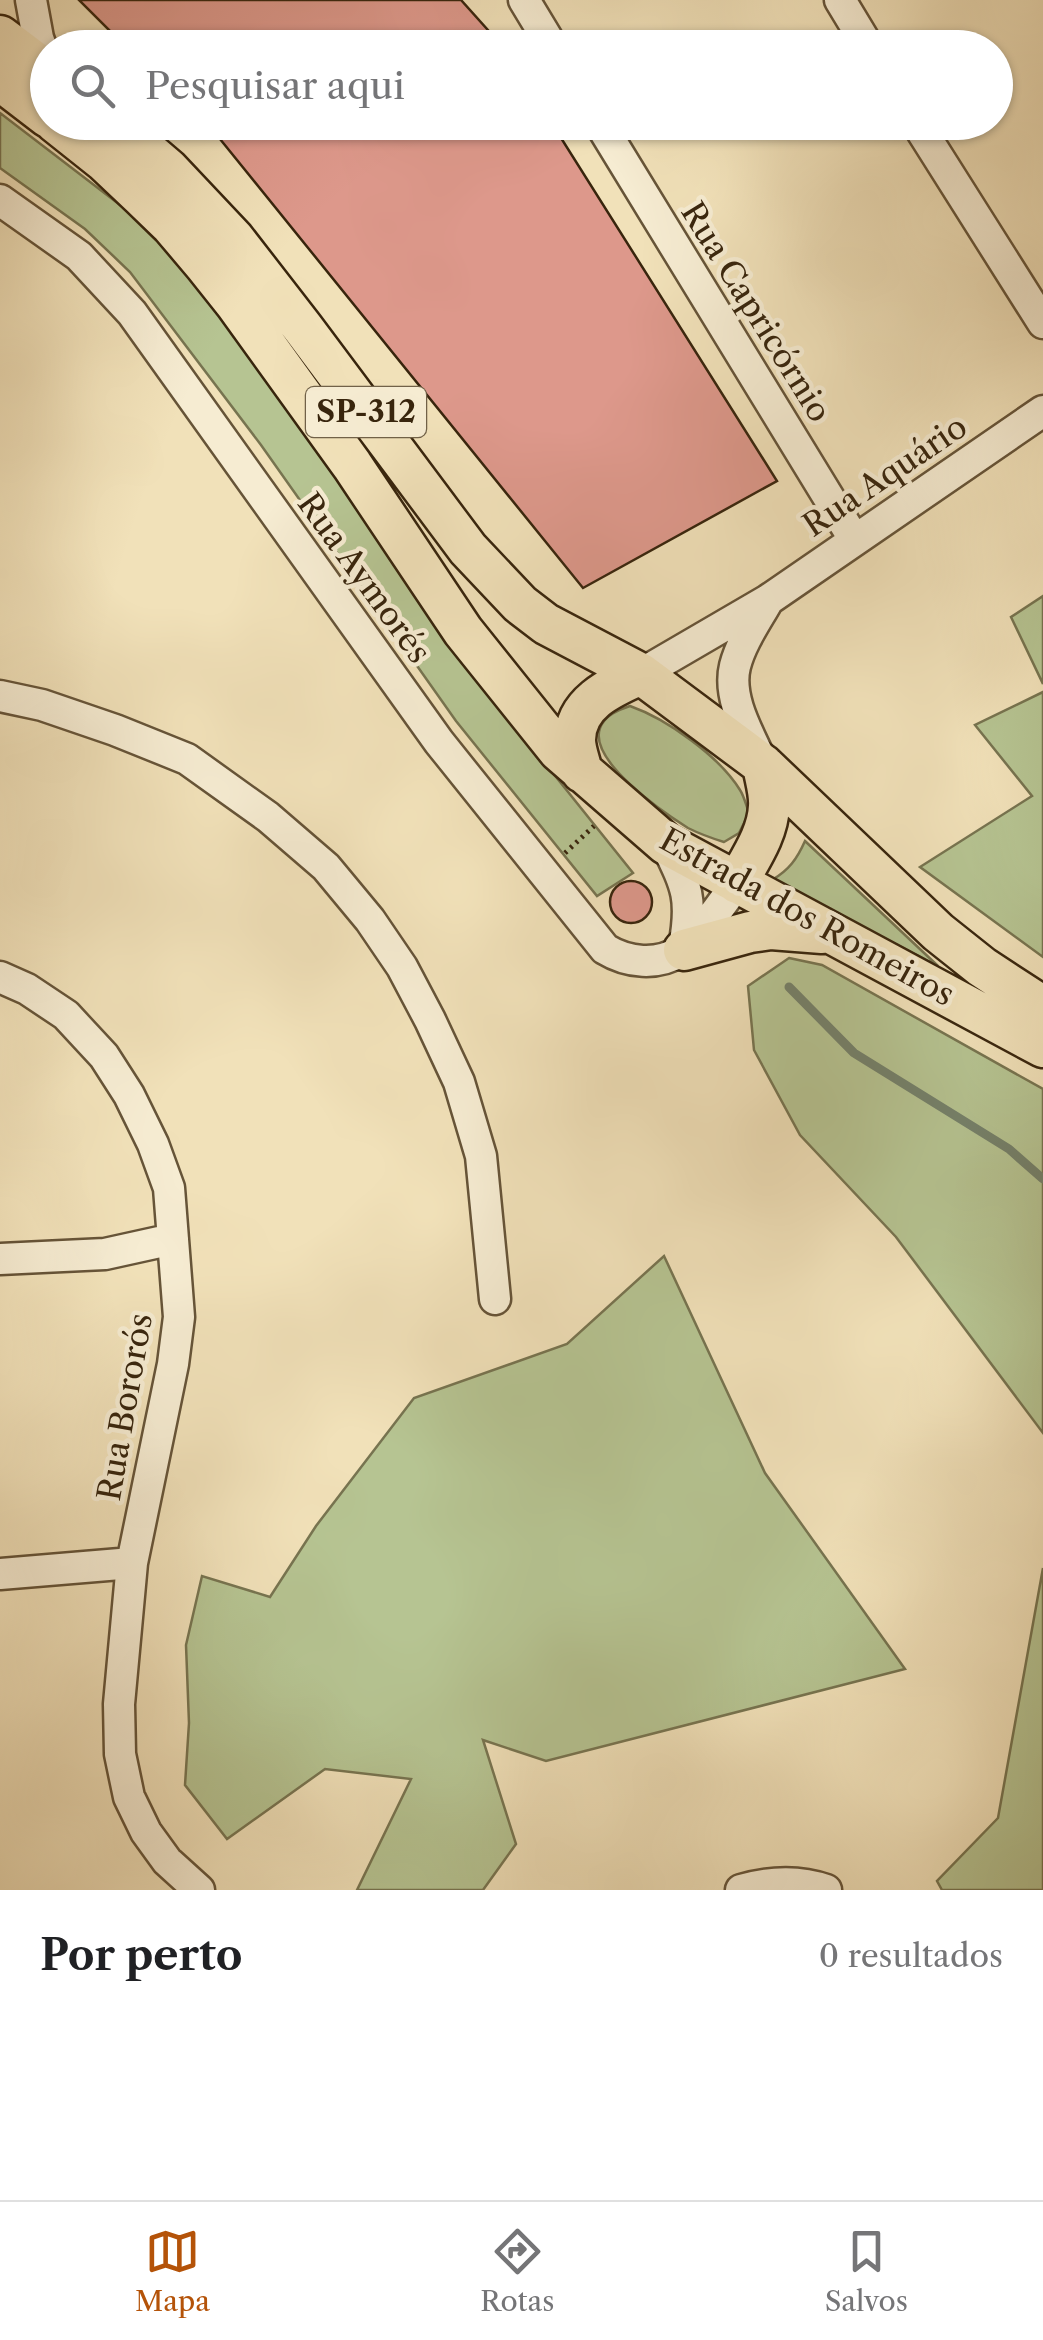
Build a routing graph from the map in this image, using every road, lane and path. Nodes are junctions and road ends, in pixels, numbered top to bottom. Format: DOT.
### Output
graph roads {
  1 [pos="31,0"];
  2 [pos="524,0"];
  3 [pos="840,0"];
  4 [pos="37,30"];
  5 [pos="542,30"];
  6 [pos="858,30"];
  7 [pos="0,36"];
  8 [pos="30,57"];
  9 [pos="0,80"];
  10 [pos="30,103"];
  11 [pos="77,140"];
  12 [pos="134,140"];
  13 [pos="610,140"];
  14 [pos="927,140"];
  15 [pos="0,200"];
  16 [pos="1043,323"];
  17 [pos="1043,411"];
  18 [pos="854,539"];
  19 [pos="768,600"];
  20 [pos="641,674"];
  21 [pos="0,696"];
  22 [pos="762,765"];
  23 [pos="582,772"];
  24 [pos="618,804"];
  25 [pos="666,844"];
  26 [pos="544,872"];
  27 [pos="737,883"];
  28 [pos="833,933"];
  29 [pos="684,950"];
  30 [pos="0,978"];
  31 [pos="1043,1007"];
  32 [pos="1043,1046"];
  33 [pos="173,1239"];
  34 [pos="0,1260"];
  35 [pos="495,1299"];
  36 [pos="132,1563"];
  37 [pos="0,1574"];
  38 [pos="199,1890"];
  39 [pos="741,1890"];
  40 [pos="826,1890"];
  1 -- 4 [label="street"];
  2 -- 5 [label="street"];
  3 -- 6 [label="street"];
  7 -- 8 [label="main road"];
  9 -- 10 [label="main road"];
  11 -- 23 [label="main road, Estrada dos Romeiros / SP-312"];
  12 -- 20 [label="main road, Estrada dos Romeiros / SP-312"];
  13 -- 18 [label="street, Rua Capricórnio"];
  14 -- 16 [label="street"];
  15 -- 26 [label="street, Rua Aymorés"];
  17 -- 18 [label="street, Rua Aquário"];
  18 -- 19 [label="street, Rua Aquário"];
  19 -- 20 [label="street, Rua Aquário"];
  19 -- 22 [label="street"];
  20 -- 22 [label="main road, Estrada dos Romeiros / SP-312"];
  20 -- 23 [label="main road"];
  21 -- 35 [label="street"];
  22 -- 27 [label="main road"];
  22 -- 31 [label="main road, Estrada dos Romeiros / SP-312"];
  23 -- 24 [label="main road, Estrada dos Romeiros / SP-312"];
  24 -- 25 [label="main road, Estrada dos Romeiros / SP-312"];
  24 -- 26 [label="path"];
  25 -- 27 [label="main road, Estrada dos Romeiros / SP-312"];
  25 -- 29 [label="street"];
  26 -- 29 [label="street, Rua Aymorés"];
  27 -- 28 [label="main road, Estrada dos Romeiros / SP-312"];
  27 -- 29 [label="street"];
  28 -- 29 [label="main road"];
  28 -- 32 [label="main road, Estrada dos Romeiros / SP-312"];
  30 -- 33 [label="street, Rua Bororós"];
  33 -- 34 [label="street"];
  33 -- 36 [label="street, Rua Bororós"];
  36 -- 37 [label="street"];
  36 -- 38 [label="street, Rua Bororós"];
  39 -- 40 [label="street"];
}
